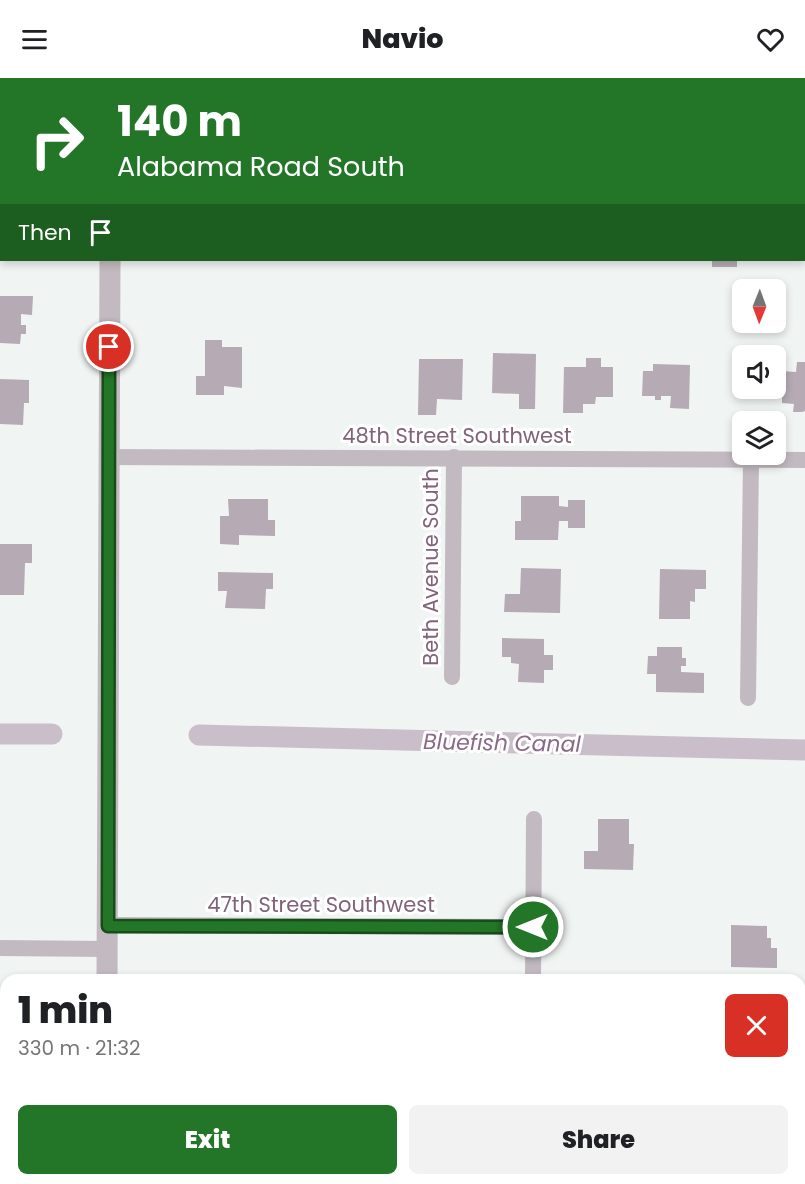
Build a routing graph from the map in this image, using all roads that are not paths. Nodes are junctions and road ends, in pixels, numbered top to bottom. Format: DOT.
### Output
graph roads {
  1 [pos="110,261"];
  2 [pos="109,457"];
  3 [pos="454,457"];
  4 [pos="732,459"];
  5 [pos="786,460"];
  6 [pos="805,460"];
  7 [pos="751,465"];
  8 [pos="452,677"];
  9 [pos="748,698"];
  10 [pos="534,819"];
  11 [pos="108,926"];
  12 [pos="533,927"];
  13 [pos="0,948"];
  14 [pos="107,949"];
  15 [pos="107,974"];
  16 [pos="533,974"];
  1 -- 2 [label="street"];
  2 -- 3 [label="street, 48th Street Southwest"];
  2 -- 11 [label="street"];
  3 -- 4 [label="street, 48th Street Southwest"];
  3 -- 8 [label="street, Beth Avenue South"];
  5 -- 6 [label="street, 48th Street Southwest"];
  7 -- 9 [label="street"];
  10 -- 12 [label="street"];
  11 -- 12 [label="street, 47th Street Southwest"];
  11 -- 14 [label="street"];
  12 -- 16 [label="street"];
  13 -- 14 [label="street"];
  14 -- 15 [label="street"];
}
